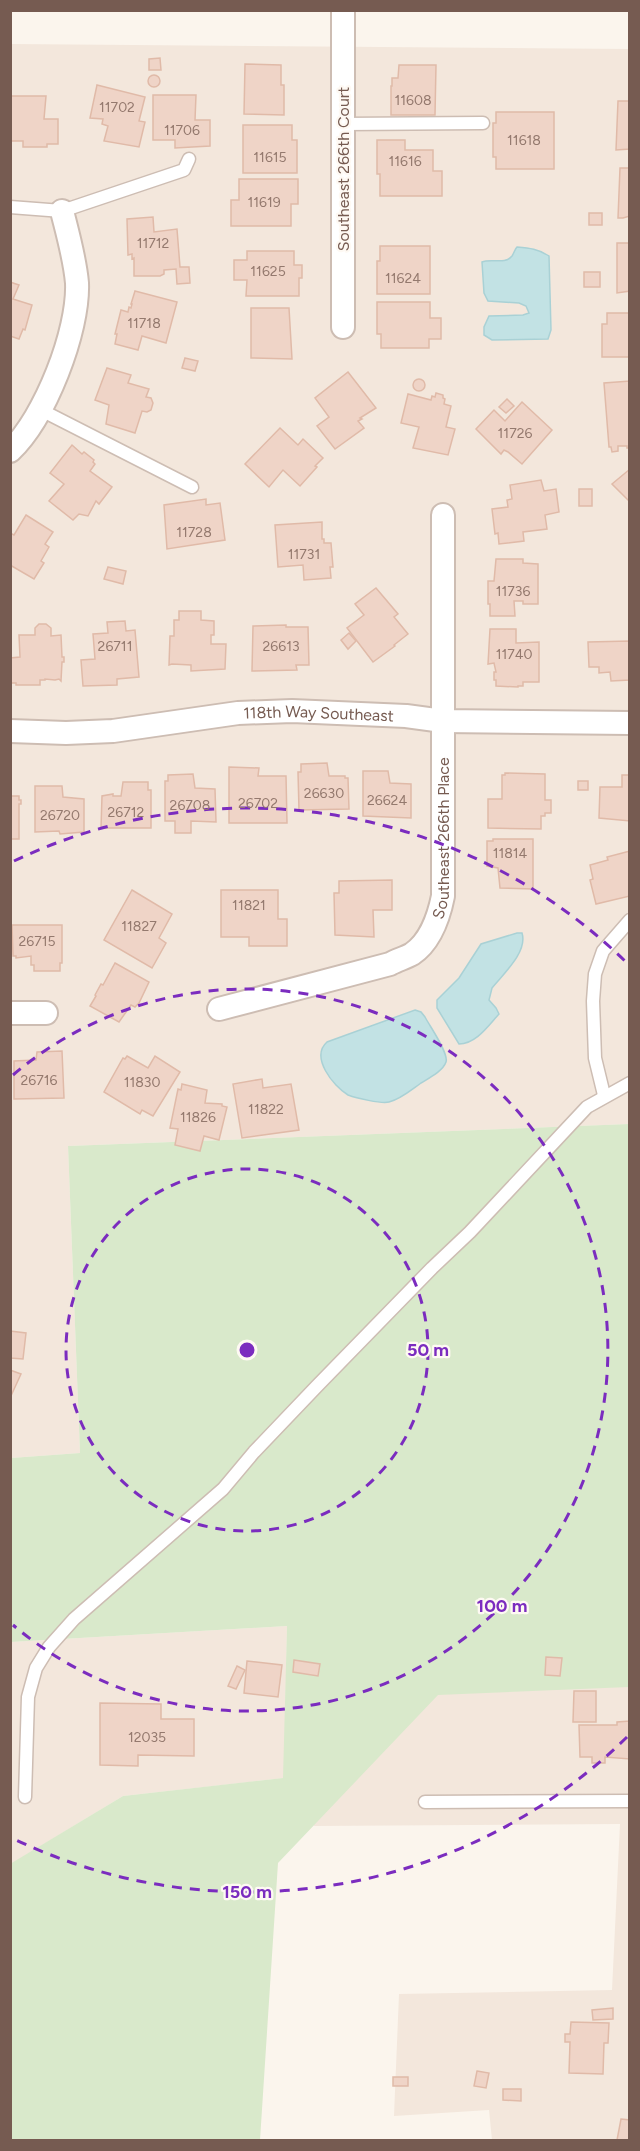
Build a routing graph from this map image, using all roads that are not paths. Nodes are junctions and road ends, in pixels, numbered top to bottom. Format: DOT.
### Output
graph roads {
  1 [pos="343,10"];
  2 [pos="483,123"];
  3 [pos="343,124"];
  4 [pos="189,159"];
  5 [pos="10,207"];
  6 [pos="62,211"];
  7 [pos="344,327"];
  8 [pos="39,409"];
  9 [pos="10,451"];
  10 [pos="192,487"];
  11 [pos="443,515"];
  12 [pos="443,721"];
  13 [pos="630,723"];
  14 [pos="10,731"];
  15 [pos="630,920"];
  16 [pos="219,1009"];
  17 [pos="10,1013"];
  18 [pos="46,1013"];
  19 [pos="630,1083"];
  20 [pos="604,1095"];
  21 [pos="25,1797"];
  22 [pos="630,1801"];
  23 [pos="425,1802"];
  1 -- 3 [label="street, Southeast 266th Court"];
  2 -- 3 [label="lane"];
  3 -- 7 [label="street, Southeast 266th Court"];
  4 -- 6 [label="lane"];
  5 -- 6 [label="lane"];
  6 -- 8 [label="street"];
  8 -- 9 [label="street"];
  8 -- 10 [label="lane"];
  11 -- 12 [label="street, Southeast 266th Place"];
  12 -- 13 [label="street, 118th Way Southeast"];
  12 -- 14 [label="street, 118th Way Southeast"];
  12 -- 16 [label="street, Southeast 266th Place"];
  15 -- 20 [label="lane"];
  17 -- 18 [label="street"];
  19 -- 20 [label="lane"];
  20 -- 21 [label="lane"];
  22 -- 23 [label="lane"];
}
